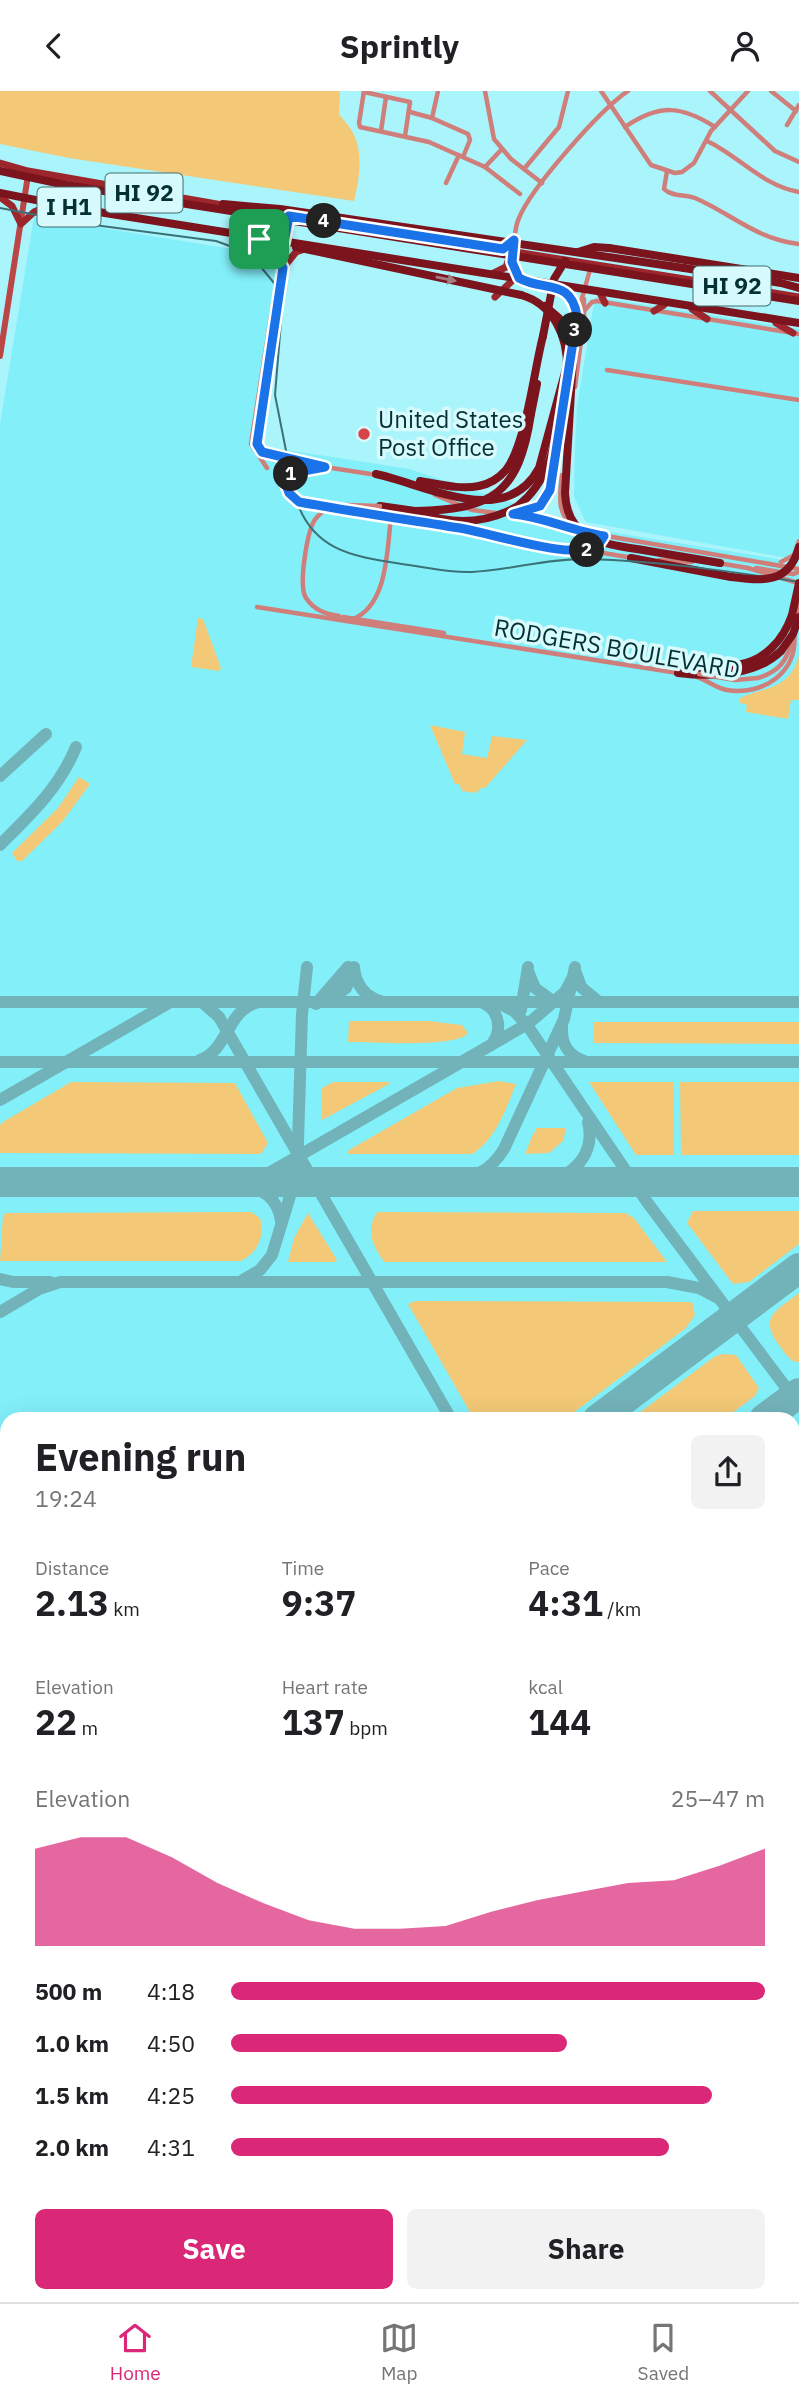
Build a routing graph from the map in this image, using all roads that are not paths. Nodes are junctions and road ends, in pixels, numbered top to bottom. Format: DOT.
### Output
graph roads {
  1 [pos="438,91"];
  2 [pos="485,91"];
  3 [pos="568,91"];
  4 [pos="601,91"];
  5 [pos="628,91"];
  6 [pos="710,91"];
  7 [pos="747,91"];
  8 [pos="771,91"];
  9 [pos="364,92"];
  10 [pos="386,97"];
  11 [pos="799,105"];
  12 [pos="609,106"];
  13 [pos="731,107"];
  14 [pos="796,111"];
  15 [pos="410,112"];
  16 [pos="432,118"];
  17 [pos="787,125"];
  18 [pos="625,127"];
  19 [pos="715,127"];
  20 [pos="381,131"];
  21 [pos="405,136"];
  22 [pos="707,141"];
  23 [pos="501,150"];
  24 [pos="461,156"];
  25 [pos="799,162"];
  26 [pos="0,163"];
  27 [pos="485,167"];
  28 [pos="524,169"];
  29 [pos="0,171"];
  30 [pos="28,171"];
  31 [pos="667,171"];
  32 [pos="446,183"];
  33 [pos="542,183"];
  34 [pos="799,192"];
  35 [pos="520,194"];
  36 [pos="0,195"];
  37 [pos="162,199"];
  38 [pos="24,201"];
  39 [pos="48,206"];
  40 [pos="289,216"];
  41 [pos="138,218"];
  42 [pos="21,224"];
  43 [pos="259,239"];
  44 [pos="514,240"];
  45 [pos="284,243"];
  46 [pos="799,244"];
  47 [pos="310,248"];
  48 [pos="503,249"];
  49 [pos="513,250"];
  50 [pos="348,253"];
  51 [pos="591,264"];
  52 [pos="283,268"];
  53 [pos="363,268"];
  54 [pos="488,275"];
  55 [pos="799,278"];
  56 [pos="519,280"];
  57 [pos="765,280"];
  58 [pos="508,287"];
  59 [pos="559,288"];
  60 [pos="799,288"];
  61 [pos="584,293"];
  62 [pos="601,295"];
  63 [pos="495,297"];
  64 [pos="797,297"];
  65 [pos="511,300"];
  66 [pos="605,303"];
  67 [pos="664,305"];
  68 [pos="545,306"];
  69 [pos="692,309"];
  70 [pos="585,310"];
  71 [pos="654,311"];
  72 [pos="577,316"];
  73 [pos="706,319"];
  74 [pos="798,328"];
  75 [pos="271,336"];
  76 [pos="543,336"];
  77 [pos="0,356"];
  78 [pos="567,365"];
  79 [pos="607,370"];
  80 [pos="799,400"];
  81 [pos="253,428"];
  82 [pos="259,432"];
  83 [pos="325,467"];
  84 [pos="267,468"];
  85 [pos="376,474"];
  86 [pos="380,506"];
  87 [pos="415,512"];
  88 [pos="513,514"];
  89 [pos="391,517"];
  90 [pos="577,531"];
  91 [pos="604,536"];
  92 [pos="799,541"];
  93 [pos="799,547"];
  94 [pos="584,551"];
  95 [pos="632,558"];
  96 [pos="720,563"];
  97 [pos="776,563"];
  98 [pos="748,568"];
  99 [pos="799,570"];
  100 [pos="799,583"];
  101 [pos="799,603"];
  102 [pos="257,607"];
  103 [pos="799,616"];
  104 [pos="349,621"];
  105 [pos="794,632"];
  106 [pos="678,673"];
  107 [pos="699,674"];
  1 -- 16 [label="street"];
  2 -- 23 [label="street"];
  3 -- 28 [label="street"];
  4 -- 12 [label="street"];
  5 -- 12 [label="street"];
  6 -- 13 [label="street"];
  7 -- 13 [label="street"];
  8 -- 14 [label="street"];
  9 -- 10 [label="street"];
  9 -- 20 [label="street"];
  10 -- 15 [label="street"];
  10 -- 20 [label="street"];
  11 -- 14 [label="street"];
  12 -- 18 [label="street"];
  12 -- 33 [label="street"];
  13 -- 19 [label="street"];
  13 -- 25 [label="street"];
  14 -- 17 [label="street"];
  15 -- 16 [label="street"];
  15 -- 21 [label="street"];
  16 -- 24 [label="street"];
  18 -- 19 [label="street"];
  18 -- 31 [label="street"];
  19 -- 22 [label="street"];
  20 -- 21 [label="street"];
  21 -- 24 [label="street"];
  22 -- 31 [label="street"];
  22 -- 34 [label="street"];
  23 -- 27 [label="street"];
  23 -- 28 [label="street"];
  24 -- 27 [label="street"];
  24 -- 32 [label="street"];
  26 -- 30 [label="main road, HI 92"];
  27 -- 35 [label="street"];
  28 -- 33 [label="street"];
  29 -- 37 [label="highway, I H1, bridge"];
  30 -- 38 [label="street"];
  30 -- 40 [label="main road, HI 92"];
  31 -- 46 [label="street"];
  33 -- 44 [label="street"];
  36 -- 38 [label="main road, HI 92"];
  36 -- 41 [label="highway, I H1, bridge"];
  36 -- 42 [label="main road"];
  37 -- 57 [label="highway, bridge"];
  37 -- 64 [label="highway, I H1, bridge"];
  38 -- 39 [label="main road, HI 92"];
  38 -- 42 [label="street"];
  39 -- 42 [label="main road"];
  39 -- 43 [label="main road, HI 92"];
  40 -- 45 [label="street"];
  40 -- 48 [label="main road, HI 92"];
  41 -- 68 [label="highway, one-way, bridge"];
  41 -- 74 [label="highway, I H1, bridge"];
  42 -- 77 [label="street"];
  43 -- 45 [label="main road, HI 92"];
  43 -- 52 [label="main road"];
  44 -- 48 [label="main road"];
  44 -- 49 [label="street"];
  45 -- 47 [label="main road, HI 92"];
  45 -- 52 [label="street"];
  47 -- 50 [label="main road, HI 92"];
  47 -- 52 [label="main road"];
  48 -- 49 [label="main road, HI 92"];
  49 -- 51 [label="main road, HI 92"];
  49 -- 54 [label="main road"];
  49 -- 56 [label="main road"];
  50 -- 53 [label="main road"];
  50 -- 54 [label="main road, HI 92"];
  51 -- 61 [label="street"];
  51 -- 64 [label="main road, HI 92"];
  52 -- 75 [label="street"];
  54 -- 56 [label="main road, HI 92"];
  55 -- 76 [label="highway, bridge"];
  56 -- 58 [label="main road"];
  56 -- 59 [label="main road, HI 92"];
  57 -- 60 [label="highway"];
  57 -- 64 [label="highway"];
  58 -- 63 [label="main road"];
  58 -- 65 [label="main road"];
  59 -- 61 [label="main road, HI 92"];
  59 -- 72 [label="main road"];
  61 -- 62 [label="main road, HI 92"];
  61 -- 70 [label="street"];
  61 -- 72 [label="street"];
  62 -- 66 [label="main road"];
  62 -- 67 [label="main road, HI 92"];
  66 -- 70 [label="street"];
  66 -- 71 [label="street"];
  67 -- 69 [label="main road, HI 92"];
  67 -- 71 [label="main road"];
  68 -- 78 [label="highway, bridge"];
  68 -- 96 [label="highway, bridge"];
  69 -- 73 [label="main road"];
  69 -- 74 [label="main road, HI 92"];
  70 -- 90 [label="street"];
  71 -- 73 [label="street"];
  72 -- 88 [label="street"];
  73 -- 74 [label="street"];
  75 -- 81 [label="street"];
  75 -- 82 [label="street"];
  76 -- 85 [label="highway"];
  76 -- 87 [label="highway, bridge"];
  78 -- 85 [label="highway"];
  78 -- 87 [label="highway, bridge"];
  79 -- 80 [label="street"];
  81 -- 82 [label="street"];
  81 -- 84 [label="street"];
  82 -- 83 [label="street"];
  83 -- 85 [label="street"];
  83 -- 89 [label="street"];
  85 -- 88 [label="street"];
  86 -- 87 [label="highway"];
  86 -- 107 [label="street, bridge"];
  88 -- 90 [label="street"];
  89 -- 94 [label="street"];
  89 -- 104 [label="street"];
  90 -- 91 [label="street"];
  91 -- 94 [label="street"];
  91 -- 97 [label="street"];
  92 -- 97 [label="street"];
  93 -- 95 [label="highway, bridge"];
  94 -- 95 [label="street"];
  95 -- 96 [label="street"];
  96 -- 98 [label="street"];
  97 -- 99 [label="street"];
  98 -- 99 [label="street"];
  98 -- 100 [label="street"];
  100 -- 107 [label="highway, bridge"];
  101 -- 105 [label="street, RODGERS BOULEVARD"];
  102 -- 104 [label="street, RODGERS BOULEVARD"];
  103 -- 106 [label="highway, bridge"];
  104 -- 106 [label="street, RODGERS BOULEVARD"];
  105 -- 106 [label="street, RODGERS BOULEVARD"];
  105 -- 107 [label="street, bridge"];
}
